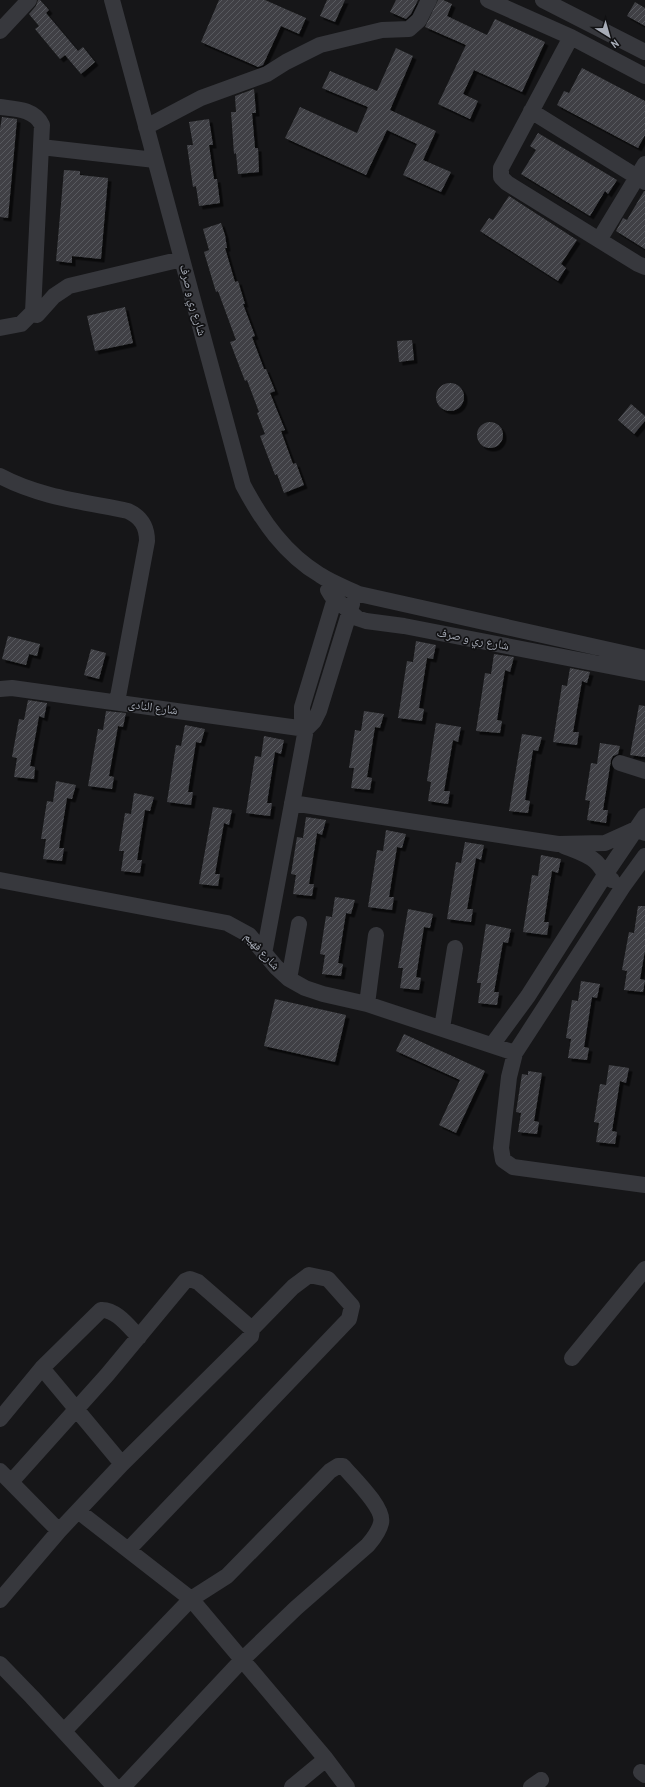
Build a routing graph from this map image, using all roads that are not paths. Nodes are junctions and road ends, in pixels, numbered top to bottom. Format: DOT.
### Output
graph roads {
  1 [pos="29,0"];
  2 [pos="112,0"];
  3 [pos="429,0"];
  4 [pos="543,0"];
  5 [pos="492,1"];
  6 [pos="0,31"];
  7 [pos="571,37"];
  8 [pos="645,52"];
  9 [pos="645,76"];
  10 [pos="0,107"];
  11 [pos="531,111"];
  12 [pos="146,127"];
  13 [pos="41,147"];
  14 [pos="155,160"];
  15 [pos="642,174"];
  16 [pos="599,240"];
  17 [pos="182,259"];
  18 [pos="645,267"];
  19 [pos="33,312"];
  20 [pos="0,328"];
  21 [pos="0,476"];
  22 [pos="337,591"];
  23 [pos="356,593"];
  24 [pos="350,612"];
  25 [pos="645,658"];
  26 [pos="645,673"];
  27 [pos="0,689"];
  28 [pos="117,702"];
  29 [pos="306,729"];
  30 [pos="620,763"];
  31 [pos="645,771"];
  32 [pos="292,803"];
  33 [pos="642,826"];
  34 [pos="558,844"];
  35 [pos="645,856"];
  36 [pos="605,875"];
  37 [pos="0,880"];
  38 [pos="624,884"];
  39 [pos="299,924"];
  40 [pos="376,935"];
  41 [pos="455,948"];
  42 [pos="264,954"];
  43 [pos="289,979"];
  44 [pos="367,1004"];
  45 [pos="442,1028"];
  46 [pos="492,1045"];
  47 [pos="515,1053"];
  48 [pos="645,1185"];
  49 [pos="645,1268"];
  50 [pos="252,1329"];
  51 [pos="139,1337"];
  52 [pos="572,1358"];
  53 [pos="42,1368"];
  54 [pos="77,1410"];
  55 [pos="0,1419"];
  56 [pos="122,1464"];
  57 [pos="0,1471"];
  58 [pos="12,1482"];
  59 [pos="78,1511"];
  60 [pos="59,1531"];
  61 [pos="128,1550"];
  62 [pos="191,1599"];
  63 [pos="0,1600"];
  64 [pos="242,1660"];
  65 [pos="0,1664"];
  66 [pos="64,1731"];
  67 [pos="326,1759"];
  68 [pos="115,1787"];
  69 [pos="123,1787"];
  70 [pos="292,1787"];
  71 [pos="347,1787"];
  1 -- 6 [label="street"];
  2 -- 12 [label="street, شارع ري و صرف"];
  3 -- 12 [label="street"];
  4 -- 8 [label="street"];
  5 -- 7 [label="street"];
  7 -- 9 [label="street"];
  7 -- 11 [label="street"];
  10 -- 13 [label="street"];
  11 -- 15 [label="street"];
  11 -- 16 [label="street"];
  12 -- 14 [label="street, شارع ري و صرف"];
  13 -- 14 [label="street"];
  13 -- 19 [label="street"];
  14 -- 17 [label="street, شارع ري و صرف"];
  15 -- 16 [label="street"];
  16 -- 18 [label="street"];
  17 -- 19 [label="street"];
  17 -- 22 [label="street, شارع ري و صرف"];
  19 -- 20 [label="street"];
  21 -- 28 [label="street"];
  22 -- 23 [label="street, شارع ري و صرف"];
  22 -- 24 [label="street, شارع ري و صرف"];
  22 -- 29 [label="street"];
  23 -- 24 [label="street"];
  23 -- 25 [label="street, شارع ري و صرف"];
  24 -- 26 [label="street, شارع ري و صرف"];
  24 -- 29 [label="street"];
  27 -- 28 [label="street, شارع النادى"];
  28 -- 29 [label="street, شارع النادى"];
  29 -- 32 [label="street"];
  30 -- 31 [label="street"];
  32 -- 34 [label="street"];
  32 -- 42 [label="street"];
  33 -- 34 [label="street"];
  33 -- 36 [label="street"];
  34 -- 36 [label="street"];
  35 -- 38 [label="street"];
  36 -- 38 [label="street"];
  36 -- 46 [label="street"];
  37 -- 42 [label="street, شارع فهيم"];
  38 -- 47 [label="street"];
  39 -- 43 [label="street"];
  40 -- 44 [label="street"];
  41 -- 45 [label="street"];
  42 -- 43 [label="street, شارع فهيم"];
  43 -- 44 [label="street, شارع فهيم"];
  44 -- 45 [label="street, شارع فهيم"];
  45 -- 46 [label="street, شارع فهيم"];
  46 -- 47 [label="street, شارع فهيم"];
  47 -- 48 [label="street"];
  49 -- 52 [label="street"];
  50 -- 51 [label="street"];
  50 -- 56 [label="street"];
  50 -- 61 [label="street"];
  51 -- 53 [label="street"];
  51 -- 54 [label="street"];
  53 -- 54 [label="street"];
  53 -- 55 [label="street"];
  54 -- 56 [label="street"];
  54 -- 58 [label="street"];
  56 -- 59 [label="street"];
  57 -- 58 [label="street"];
  58 -- 60 [label="street"];
  59 -- 60 [label="street"];
  59 -- 61 [label="street"];
  60 -- 63 [label="street"];
  61 -- 62 [label="street"];
  62 -- 64 [label="street"];
  62 -- 64 [label="street"];
  62 -- 66 [label="street"];
  64 -- 67 [label="street"];
  64 -- 69 [label="street"];
  65 -- 66 [label="street"];
  66 -- 68 [label="street"];
  67 -- 70 [label="street"];
  67 -- 71 [label="street"];
}
